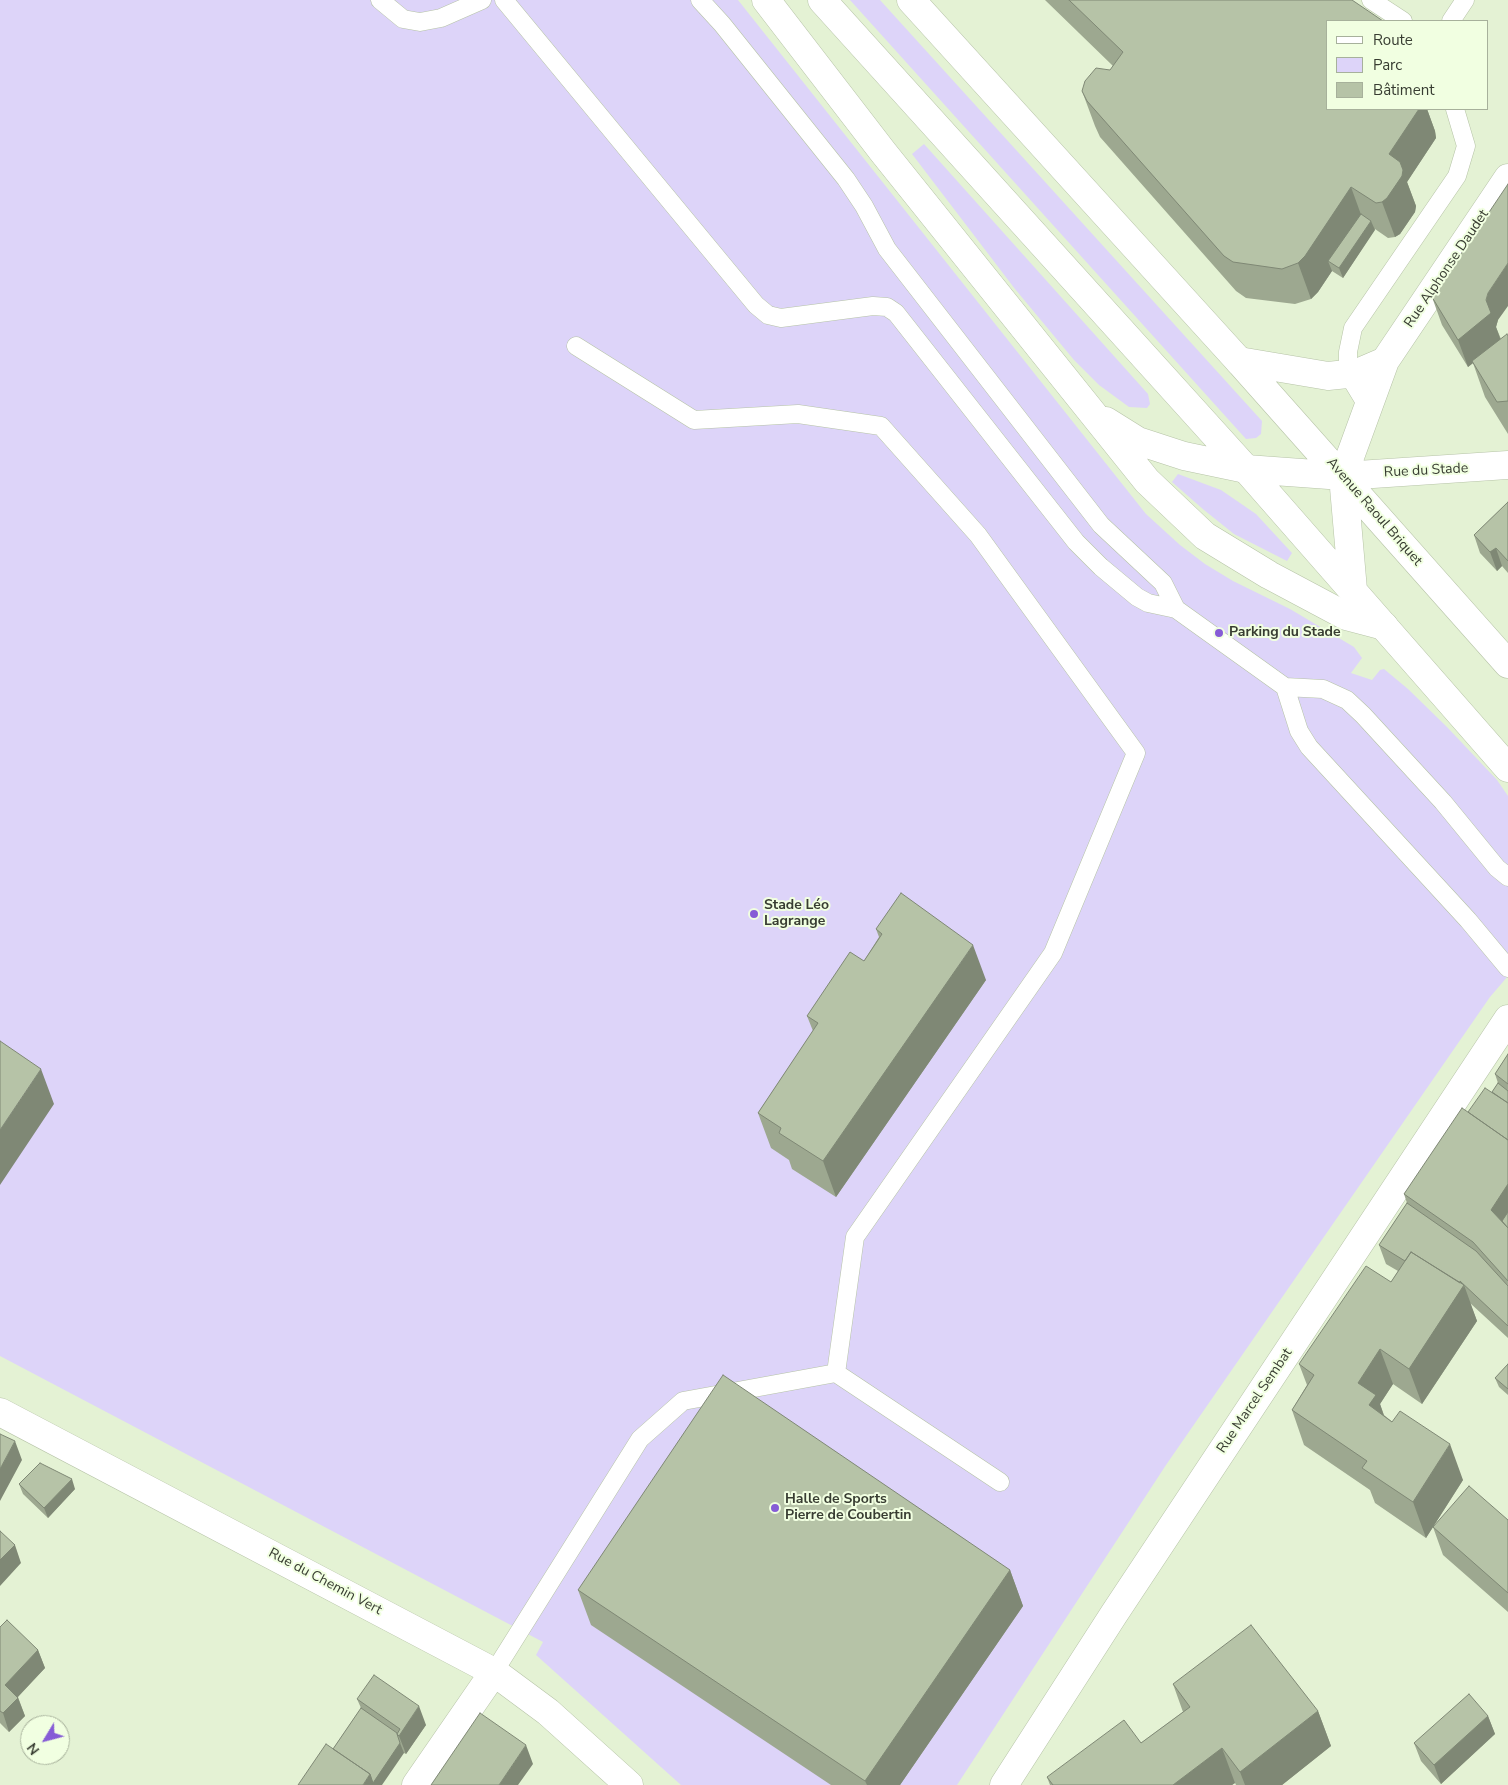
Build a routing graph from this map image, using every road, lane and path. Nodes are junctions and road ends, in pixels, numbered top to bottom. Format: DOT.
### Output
graph roads {
  1 [pos="380,0"];
  2 [pos="482,0"];
  3 [pos="504,0"];
  4 [pos="700,0"];
  5 [pos="822,0"];
  6 [pos="911,0"];
  7 [pos="1371,0"];
  8 [pos="1465,0"];
  9 [pos="766,1"];
  10 [pos="1401,20"];
  11 [pos="1452,20"];
  12 [pos="1455,110"];
  13 [pos="1508,178"];
  14 [pos="576,346"];
  15 [pos="1239,361"];
  16 [pos="1385,361"];
  17 [pos="1348,374"];
  18 [pos="1368,408"];
  19 [pos="1088,410"];
  20 [pos="1508,465"];
  21 [pos="1246,469"];
  22 [pos="1343,476"];
  23 [pos="1353,590"];
  24 [pos="1176,609"];
  25 [pos="1384,626"];
  26 [pos="1508,664"];
  27 [pos="1284,687"];
  28 [pos="1508,768"];
  29 [pos="1508,877"];
  30 [pos="1508,968"];
  31 [pos="1508,1019"];
  32 [pos="836,1373"];
  33 [pos="0,1412"];
  34 [pos="1000,1482"];
  35 [pos="494,1672"];
  36 [pos="416,1785"];
  37 [pos="629,1785"];
  38 [pos="1004,1785"];
  1 -- 2 [label="lane"];
  3 -- 24 [label="lane"];
  4 -- 24 [label="lane"];
  5 -- 21 [label="main road"];
  6 -- 15 [label="main road, Avenue Raoul Briquet"];
  7 -- 10 [label="lane"];
  8 -- 11 [label="lane"];
  9 -- 19 [label="main road"];
  12 -- 17 [label="lane"];
  13 -- 16 [label="main road, Rue Alphonse Daudet"];
  14 -- 32 [label="lane"];
  15 -- 17 [label="main road"];
  15 -- 22 [label="main road, Avenue Raoul Briquet"];
  16 -- 17 [label="main road"];
  16 -- 18 [label="main road, Rue Alphonse Daudet"];
  17 -- 18 [label="lane"];
  18 -- 22 [label="main road, Rue Alphonse Daudet"];
  19 -- 21 [label="main road, Rue du Stade"];
  19 -- 25 [label="main road"];
  20 -- 22 [label="main road, Rue du Stade"];
  21 -- 22 [label="main road, Rue du Stade"];
  21 -- 23 [label="main road"];
  22 -- 23 [label="main road"];
  22 -- 26 [label="main road, Avenue Raoul Briquet"];
  23 -- 25 [label="main road"];
  24 -- 27 [label="lane"];
  25 -- 28 [label="main road"];
  27 -- 29 [label="lane"];
  27 -- 30 [label="lane"];
  31 -- 38 [label="main road, Rue Marcel Sembat"];
  32 -- 34 [label="lane"];
  32 -- 35 [label="lane"];
  33 -- 35 [label="main road, Rue du Chemin Vert"];
  35 -- 36 [label="main road"];
  35 -- 37 [label="main road, Rue du Chemin Vert"];
}
